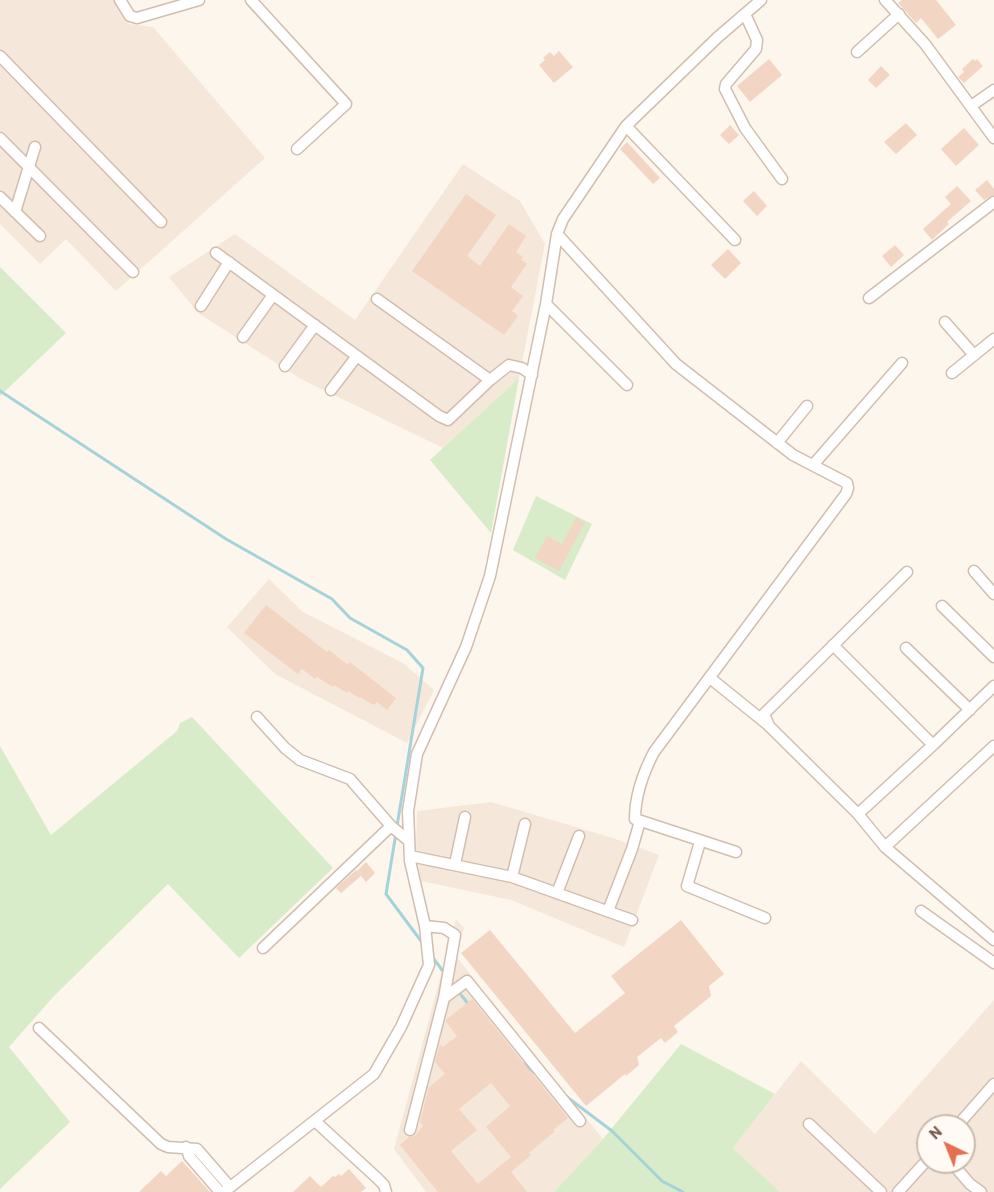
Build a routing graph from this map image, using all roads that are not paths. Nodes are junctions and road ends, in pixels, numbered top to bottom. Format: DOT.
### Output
graph roads {
  1 [pos="120,0"];
  2 [pos="199,0"];
  3 [pos="251,0"];
  4 [pos="761,0"];
  5 [pos="893,5"];
  6 [pos="745,14"];
  7 [pos="857,52"];
  8 [pos="0,56"];
  9 [pos="994,90"];
  10 [pos="971,106"];
  11 [pos="626,126"];
  12 [pos="0,138"];
  13 [pos="994,138"];
  14 [pos="35,147"];
  15 [pos="297,149"];
  16 [pos="29,167"];
  17 [pos="782,178"];
  18 [pos="0,197"];
  19 [pos="994,202"];
  20 [pos="15,212"];
  21 [pos="161,222"];
  22 [pos="557,234"];
  23 [pos="40,236"];
  24 [pos="735,240"];
  25 [pos="216,252"];
  26 [pos="229,262"];
  27 [pos="133,272"];
  28 [pos="273,294"];
  29 [pos="869,298"];
  30 [pos="377,299"];
  31 [pos="546,304"];
  32 [pos="201,306"];
  33 [pos="945,322"];
  34 [pos="315,325"];
  35 [pos="243,337"];
  36 [pos="994,339"];
  37 [pos="974,355"];
  38 [pos="357,356"];
  39 [pos="902,363"];
  40 [pos="285,366"];
  41 [pos="952,373"];
  42 [pos="532,375"];
  43 [pos="489,380"];
  44 [pos="627,385"];
  45 [pos="331,390"];
  46 [pos="807,406"];
  47 [pos="777,443"];
  48 [pos="813,465"];
  49 [pos="974,571"];
  50 [pos="907,572"];
  51 [pos="994,594"];
  52 [pos="942,606"];
  53 [pos="833,645"];
  54 [pos="906,648"];
  55 [pos="994,657"];
  56 [pos="710,678"];
  57 [pos="994,686"];
  58 [pos="970,710"];
  59 [pos="257,717"];
  60 [pos="769,726"];
  61 [pos="933,745"];
  62 [pos="994,746"];
  63 [pos="858,814"];
  64 [pos="465,817"];
  65 [pos="640,821"];
  66 [pos="525,824"];
  67 [pos="391,826"];
  68 [pos="579,836"];
  69 [pos="409,841"];
  70 [pos="700,842"];
  71 [pos="885,847"];
  72 [pos="736,852"];
  73 [pos="410,856"];
  74 [pos="455,864"];
  75 [pos="512,877"];
  76 [pos="557,893"];
  77 [pos="608,911"];
  78 [pos="921,911"];
  79 [pos="765,918"];
  80 [pos="632,920"];
  81 [pos="425,926"];
  82 [pos="994,940"];
  83 [pos="262,948"];
  84 [pos="994,963"];
  85 [pos="444,998"];
  86 [pos="39,1028"];
  87 [pos="994,1084"];
  88 [pos="968,1114"];
  89 [pos="580,1120"];
  90 [pos="315,1121"];
  91 [pos="809,1124"];
  92 [pos="410,1130"];
  93 [pos="916,1172"];
  94 [pos="961,1174"];
  95 [pos="225,1190"];
  96 [pos="386,1192"];
  97 [pos="880,1192"];
  98 [pos="898,1192"];
  99 [pos="981,1192"];
  1 -- 2 [label="street"];
  3 -- 15 [label="street"];
  4 -- 6 [label="street"];
  5 -- 7 [label="street"];
  5 -- 10 [label="street"];
  6 -- 11 [label="street"];
  6 -- 17 [label="street"];
  8 -- 21 [label="street"];
  9 -- 10 [label="street"];
  10 -- 13 [label="street"];
  11 -- 22 [label="street"];
  11 -- 24 [label="street"];
  12 -- 16 [label="street"];
  14 -- 16 [label="street"];
  16 -- 20 [label="street"];
  16 -- 27 [label="street"];
  18 -- 20 [label="street"];
  19 -- 29 [label="street"];
  20 -- 23 [label="street"];
  22 -- 31 [label="street"];
  22 -- 47 [label="street"];
  25 -- 26 [label="street"];
  26 -- 28 [label="street"];
  26 -- 32 [label="street"];
  28 -- 34 [label="street"];
  28 -- 35 [label="street"];
  30 -- 43 [label="street"];
  31 -- 42 [label="street"];
  31 -- 44 [label="street"];
  33 -- 37 [label="street"];
  34 -- 38 [label="street"];
  34 -- 40 [label="street"];
  36 -- 37 [label="street"];
  37 -- 41 [label="street"];
  38 -- 43 [label="street"];
  38 -- 45 [label="street"];
  39 -- 48 [label="street"];
  42 -- 43 [label="street"];
  42 -- 69 [label="street"];
  46 -- 47 [label="street"];
  47 -- 48 [label="street"];
  48 -- 56 [label="street"];
  49 -- 51 [label="street"];
  50 -- 53 [label="street"];
  52 -- 55 [label="street"];
  53 -- 60 [label="street"];
  53 -- 61 [label="street"];
  54 -- 58 [label="street"];
  56 -- 60 [label="street"];
  56 -- 65 [label="street"];
  57 -- 58 [label="street"];
  58 -- 61 [label="street"];
  59 -- 67 [label="street"];
  60 -- 63 [label="street"];
  61 -- 63 [label="street"];
  62 -- 71 [label="street"];
  63 -- 71 [label="street"];
  64 -- 74 [label="street"];
  65 -- 70 [label="street"];
  65 -- 77 [label="street"];
  66 -- 75 [label="street"];
  67 -- 69 [label="street"];
  67 -- 83 [label="street"];
  68 -- 76 [label="street"];
  69 -- 73 [label="street"];
  70 -- 72 [label="street"];
  70 -- 79 [label="street"];
  71 -- 82 [label="street"];
  73 -- 74 [label="street"];
  73 -- 81 [label="street"];
  74 -- 75 [label="street"];
  75 -- 76 [label="street"];
  76 -- 77 [label="street"];
  77 -- 80 [label="street"];
  78 -- 84 [label="street"];
  81 -- 85 [label="street"];
  81 -- 90 [label="street"];
  85 -- 89 [label="street"];
  85 -- 92 [label="street"];
  86 -- 95 [label="street"];
  87 -- 88 [label="street"];
  90 -- 95 [label="street"];
  90 -- 96 [label="street"];
  91 -- 97 [label="street"];
  93 -- 98 [label="street"];
  94 -- 99 [label="street"];
}
